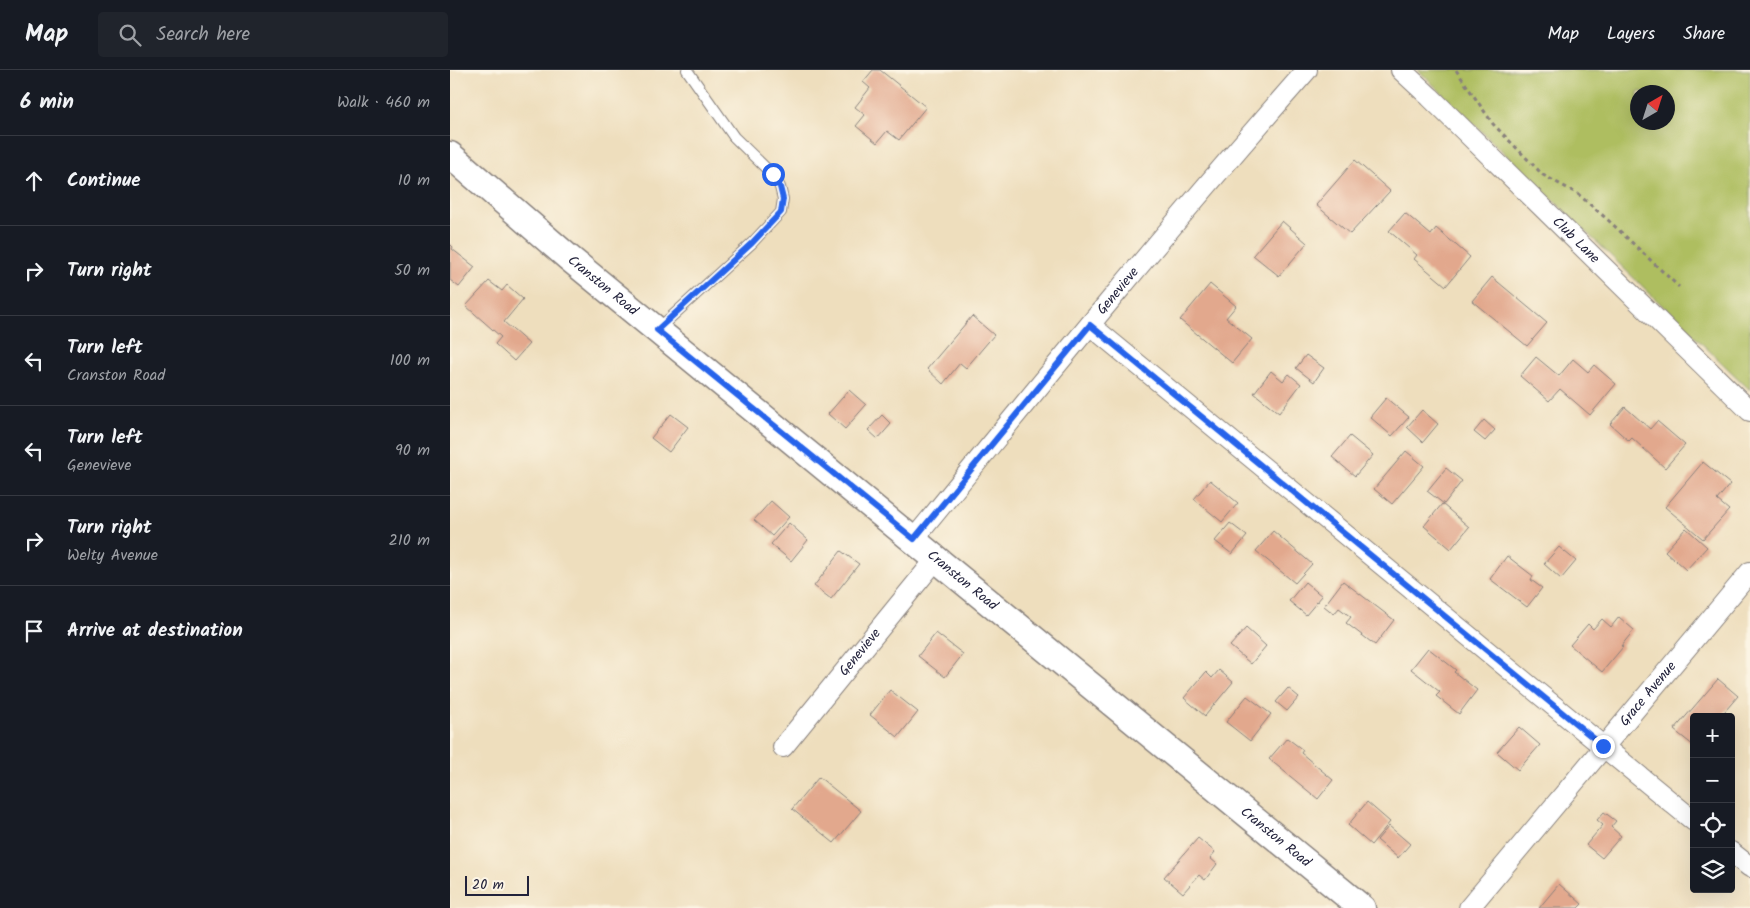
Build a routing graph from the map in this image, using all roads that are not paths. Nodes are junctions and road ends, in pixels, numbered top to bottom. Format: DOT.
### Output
graph roads {
  1 [pos="687,70"];
  2 [pos="1307,70"];
  3 [pos="1401,70"];
  4 [pos="450,155"];
  5 [pos="1090,325"];
  6 [pos="657,330"];
  7 [pos="1750,411"];
  8 [pos="914,539"];
  9 [pos="937,558"];
  10 [pos="1750,572"];
  11 [pos="1603,746"];
  12 [pos="783,747"];
  13 [pos="1690,818"];
  14 [pos="1735,855"];
  15 [pos="1750,867"];
  16 [pos="1362,908"];
  17 [pos="1469,908"];
  1 -- 6 [label="lane"];
  2 -- 5 [label="street, Genevieve"];
  3 -- 7 [label="street, Club Lane"];
  4 -- 6 [label="street, Cranston Road"];
  5 -- 8 [label="street, Genevieve"];
  5 -- 11 [label="street"];
  6 -- 8 [label="street, Cranston Road"];
  8 -- 9 [label="street, Cranston Road"];
  9 -- 12 [label="street, Genevieve"];
  9 -- 16 [label="street, Cranston Road"];
  10 -- 11 [label="street, Grace Avenue"];
  11 -- 13 [label="street"];
  11 -- 17 [label="street, Grace Avenue"];
  14 -- 15 [label="street"];
}
